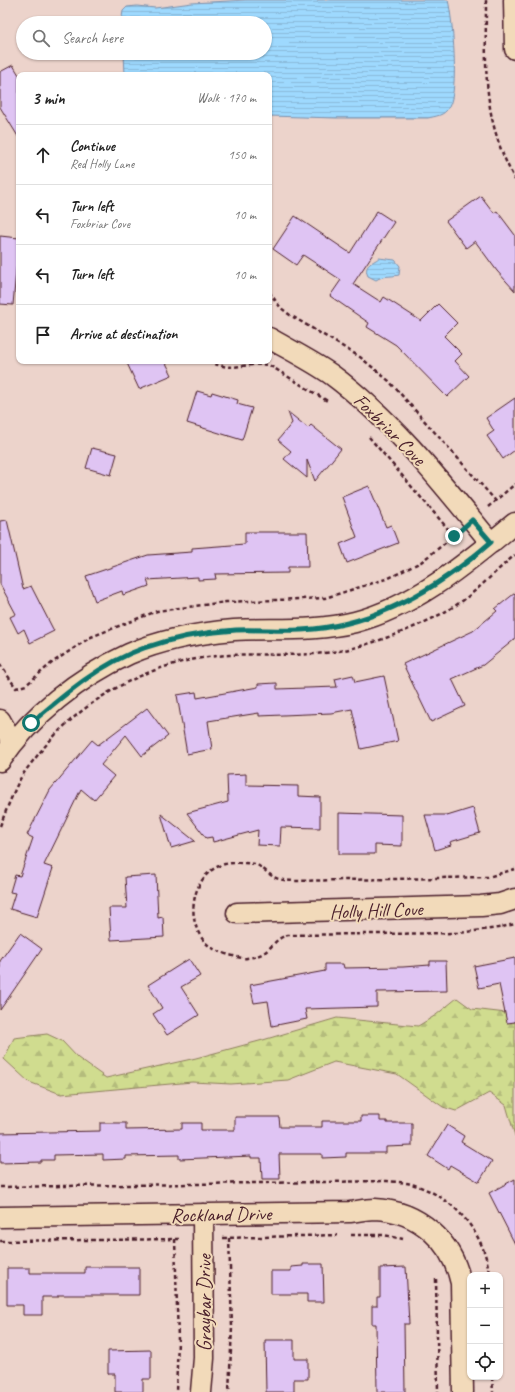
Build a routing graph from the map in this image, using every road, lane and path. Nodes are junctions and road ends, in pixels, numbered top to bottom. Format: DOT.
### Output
graph roads {
  1 [pos="486,0"];
  2 [pos="514,0"];
  3 [pos="515,49"];
  4 [pos="515,180"];
  5 [pos="272,296"];
  6 [pos="272,340"];
  7 [pos="213,364"];
  8 [pos="256,364"];
  9 [pos="269,364"];
  10 [pos="334,405"];
  11 [pos="364,431"];
  12 [pos="515,484"];
  13 [pos="495,500"];
  14 [pos="472,520"];
  15 [pos="515,522"];
  16 [pos="491,542"];
  17 [pos="515,555"];
  18 [pos="0,720"];
  19 [pos="13,743"];
  20 [pos="0,761"];
  21 [pos="0,826"];
  22 [pos="515,899"];
  23 [pos="236,913"];
  24 [pos="203,1214"];
  25 [pos="0,1217"];
  26 [pos="342,1235"];
  27 [pos="348,1235"];
  28 [pos="203,1238"];
  29 [pos="229,1238"];
  30 [pos="175,1239"];
  31 [pos="407,1240"];
  32 [pos="0,1241"];
  33 [pos="433,1273"];
  34 [pos="492,1380"];
  35 [pos="176,1392"];
  36 [pos="201,1392"];
  37 [pos="229,1392"];
  38 [pos="438,1392"];
  39 [pos="463,1392"];
  40 [pos="493,1392"];
  1 -- 4 [label="path"];
  2 -- 3 [label="street"];
  5 -- 13 [label="path"];
  6 -- 14 [label="street, Foxbriar Cove"];
  7 -- 8 [label="path"];
  9 -- 10 [label="path"];
  11 -- 14 [label="path"];
  12 -- 13 [label="path"];
  13 -- 14 [label="path"];
  14 -- 16 [label="street, Foxbriar Cove"];
  15 -- 16 [label="street"];
  16 -- 19 [label="street"];
  17 -- 21 [label="path"];
  18 -- 19 [label="street"];
  19 -- 20 [label="street"];
  22 -- 23 [label="street, Holly Hill Cove"];
  24 -- 25 [label="street, Rockland Drive"];
  24 -- 28 [label="street, Graybar Drive"];
  24 -- 39 [label="street, Rockland Drive"];
  26 -- 29 [label="path"];
  27 -- 31 [label="path"];
  28 -- 29 [label="path"];
  28 -- 30 [label="path"];
  28 -- 36 [label="street, Graybar Drive"];
  29 -- 37 [label="path"];
  30 -- 32 [label="path"];
  30 -- 35 [label="path"];
  33 -- 38 [label="path"];
  34 -- 40 [label="path"];
}
